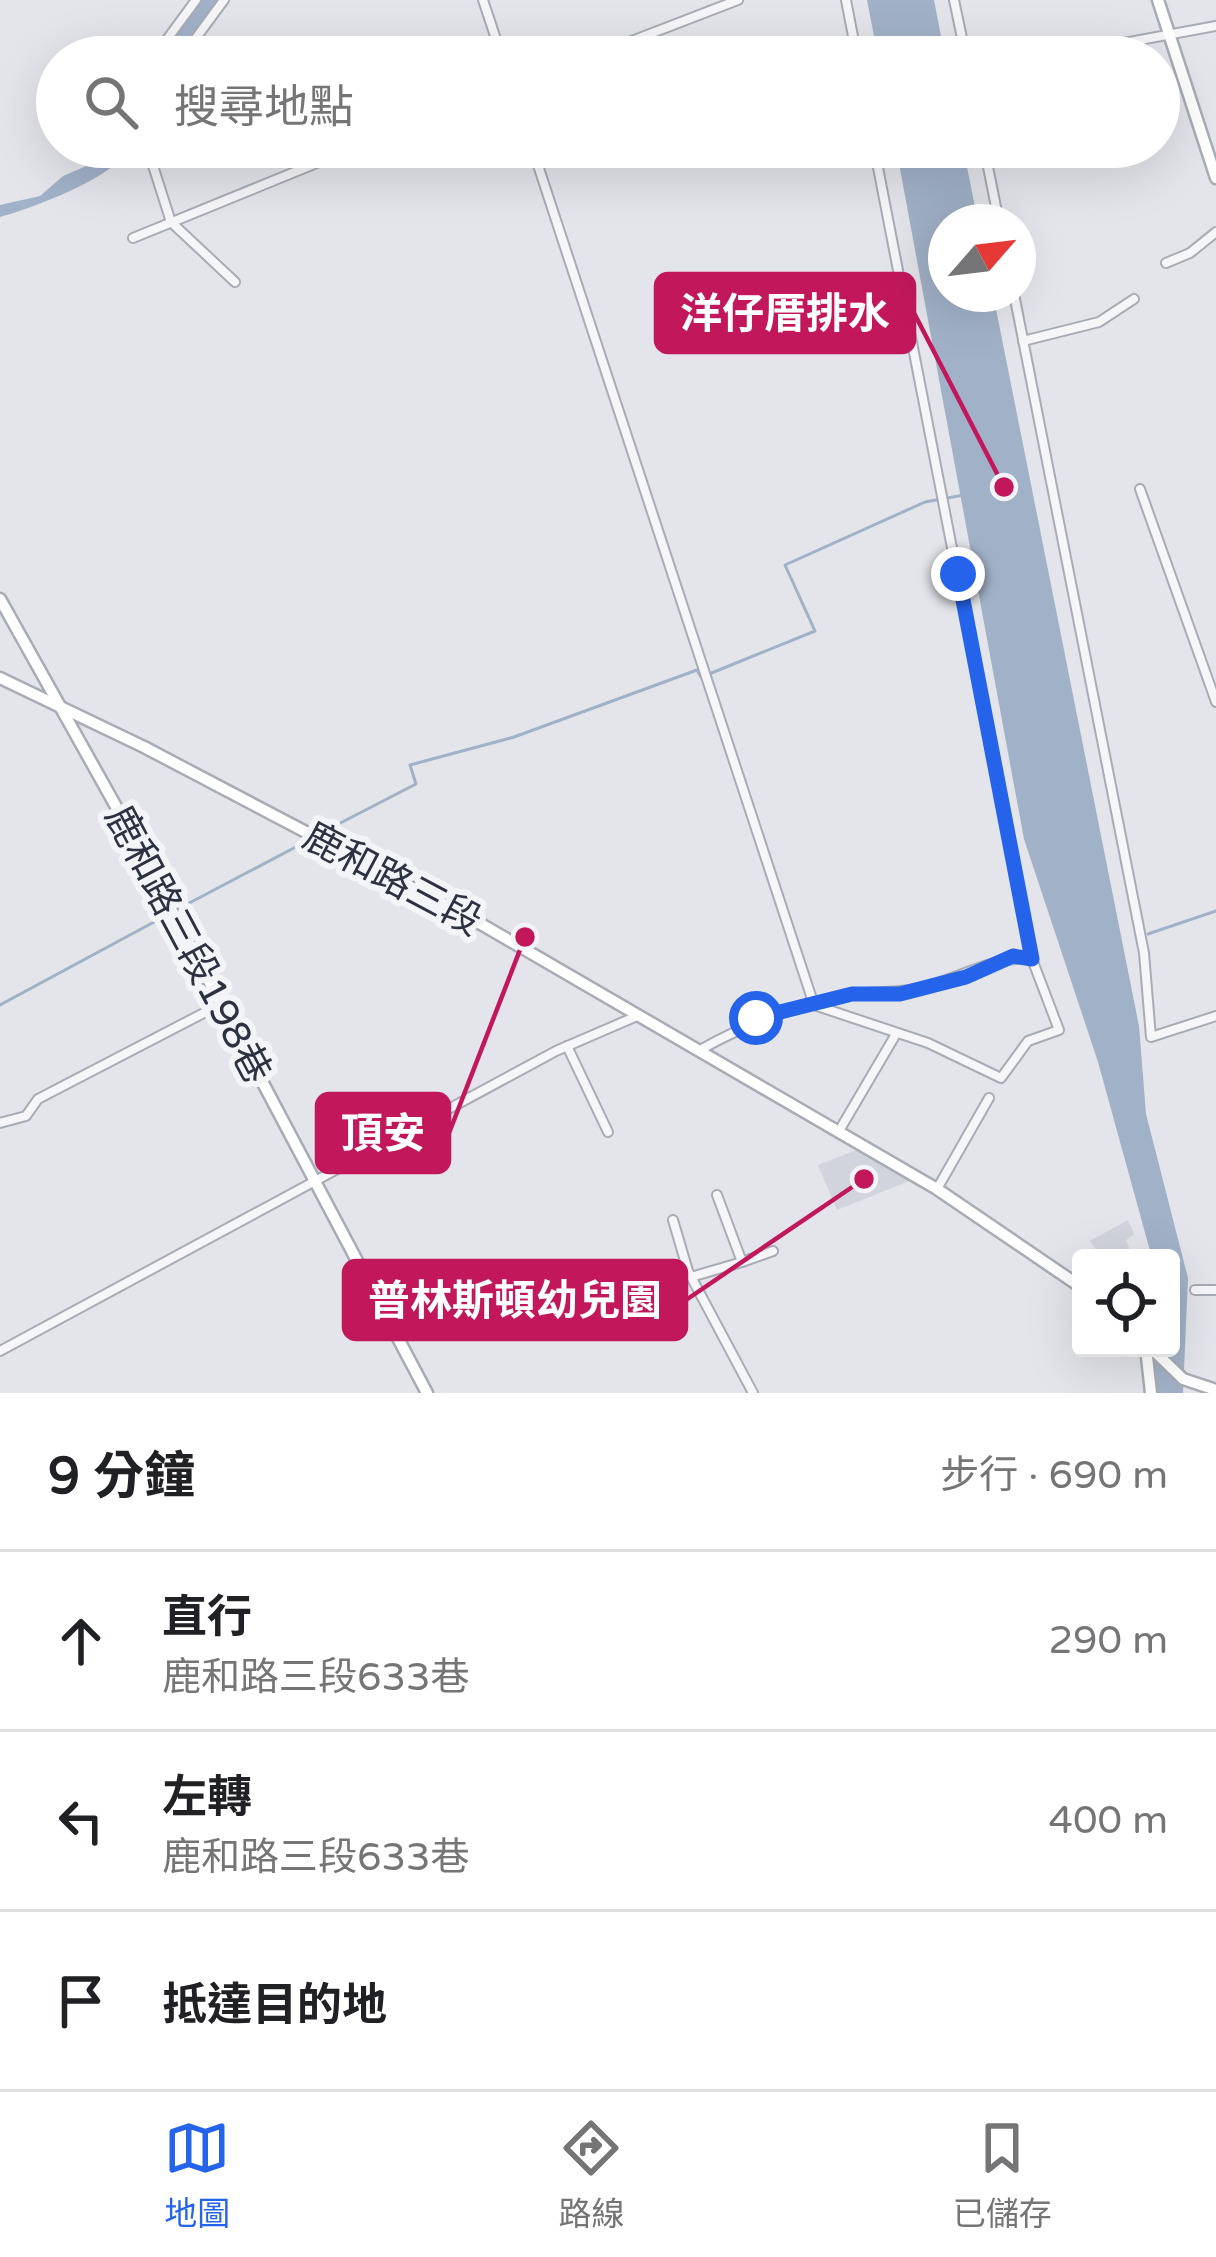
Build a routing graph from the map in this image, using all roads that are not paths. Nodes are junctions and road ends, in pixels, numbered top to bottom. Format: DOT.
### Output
graph roads {
  1 [pos="196,0"];
  2 [pos="224,0"];
  3 [pos="483,0"];
  4 [pos="739,0"];
  5 [pos="846,0"];
  6 [pos="954,0"];
  7 [pos="1158,0"];
  8 [pos="1216,26"];
  9 [pos="1170,34"];
  10 [pos="169,36"];
  11 [pos="197,36"];
  12 [pos="495,36"];
  13 [pos="645,36"];
  14 [pos="853,36"];
  15 [pos="961,36"];
  16 [pos="1159,36"];
  17 [pos="1180,65"];
  18 [pos="154,168"];
  19 [pos="304,168"];
  20 [pos="539,168"];
  21 [pos="878,168"];
  22 [pos="988,168"];
  23 [pos="1216,178"];
  24 [pos="995,204"];
  25 [pos="171,222"];
  26 [pos="1216,232"];
  27 [pos="133,238"];
  28 [pos="1166,262"];
  29 [pos="235,282"];
  30 [pos="1134,299"];
  31 [pos="1017,312"];
  32 [pos="1023,341"];
  33 [pos="1140,489"];
  34 [pos="0,599"];
  35 [pos="0,678"];
  36 [pos="1216,702"];
  37 [pos="59,709"];
  38 [pos="1032,959"];
  39 [pos="221,1004"];
  40 [pos="814,1005"];
  41 [pos="637,1016"];
  42 [pos="1216,1016"];
  43 [pos="896,1034"];
  44 [pos="567,1046"];
  45 [pos="699,1051"];
  46 [pos="989,1098"];
  47 [pos="0,1124"];
  48 [pos="839,1131"];
  49 [pos="608,1132"];
  50 [pos="316,1180"];
  51 [pos="937,1189"];
  52 [pos="717,1196"];
  53 [pos="673,1220"];
  54 [pos="773,1251"];
  55 [pos="742,1262"];
  56 [pos="691,1277"];
  57 [pos="1072,1281"];
  58 [pos="1216,1289"];
  59 [pos="1196,1290"];
  60 [pos="0,1351"];
  61 [pos="1150,1357"];
  62 [pos="1160,1357"];
  63 [pos="1216,1390"];
  64 [pos="1148,1392"];
  65 [pos="427,1393"];
  66 [pos="753,1393"];
  1 -- 10 [label="street"];
  2 -- 11 [label="street"];
  3 -- 12 [label="street"];
  4 -- 13 [label="street"];
  5 -- 14 [label="street"];
  6 -- 15 [label="street"];
  7 -- 9 [label="main road"];
  8 -- 9 [label="street"];
  9 -- 16 [label="street"];
  17 -- 23 [label="main road"];
  18 -- 25 [label="street"];
  19 -- 25 [label="street"];
  20 -- 40 [label="street"];
  21 -- 38 [label="street"];
  22 -- 24 [label="street"];
  25 -- 27 [label="street"];
  25 -- 29 [label="street"];
  26 -- 28 [label="street"];
  30 -- 32 [label="street"];
  31 -- 32 [label="street"];
  32 -- 42 [label="street"];
  33 -- 36 [label="street"];
  34 -- 37 [label="main road, 鹿和路三段198巷"];
  35 -- 37 [label="main road, 鹿和路三段"];
  37 -- 39 [label="main road, 鹿和路三段198巷"];
  37 -- 41 [label="main road, 鹿和路三段"];
  38 -- 40 [label="street"];
  38 -- 43 [label="street"];
  39 -- 47 [label="street"];
  39 -- 50 [label="main road, 鹿和路三段198巷"];
  40 -- 43 [label="street"];
  40 -- 45 [label="street"];
  41 -- 44 [label="street"];
  41 -- 45 [label="main road, 鹿和路三段"];
  43 -- 48 [label="street"];
  44 -- 49 [label="street"];
  44 -- 50 [label="street"];
  45 -- 48 [label="main road, 鹿和路三段"];
  46 -- 51 [label="street"];
  48 -- 51 [label="main road, 鹿和路三段"];
  50 -- 60 [label="street"];
  50 -- 65 [label="main road, 鹿和路三段198巷"];
  51 -- 57 [label="main road, 鹿和路三段"];
  52 -- 55 [label="street"];
  53 -- 56 [label="street"];
  54 -- 55 [label="street"];
  55 -- 56 [label="street"];
  56 -- 66 [label="street"];
  58 -- 59 [label="street"];
  61 -- 64 [label="main road"];
  62 -- 63 [label="main road"];
}
